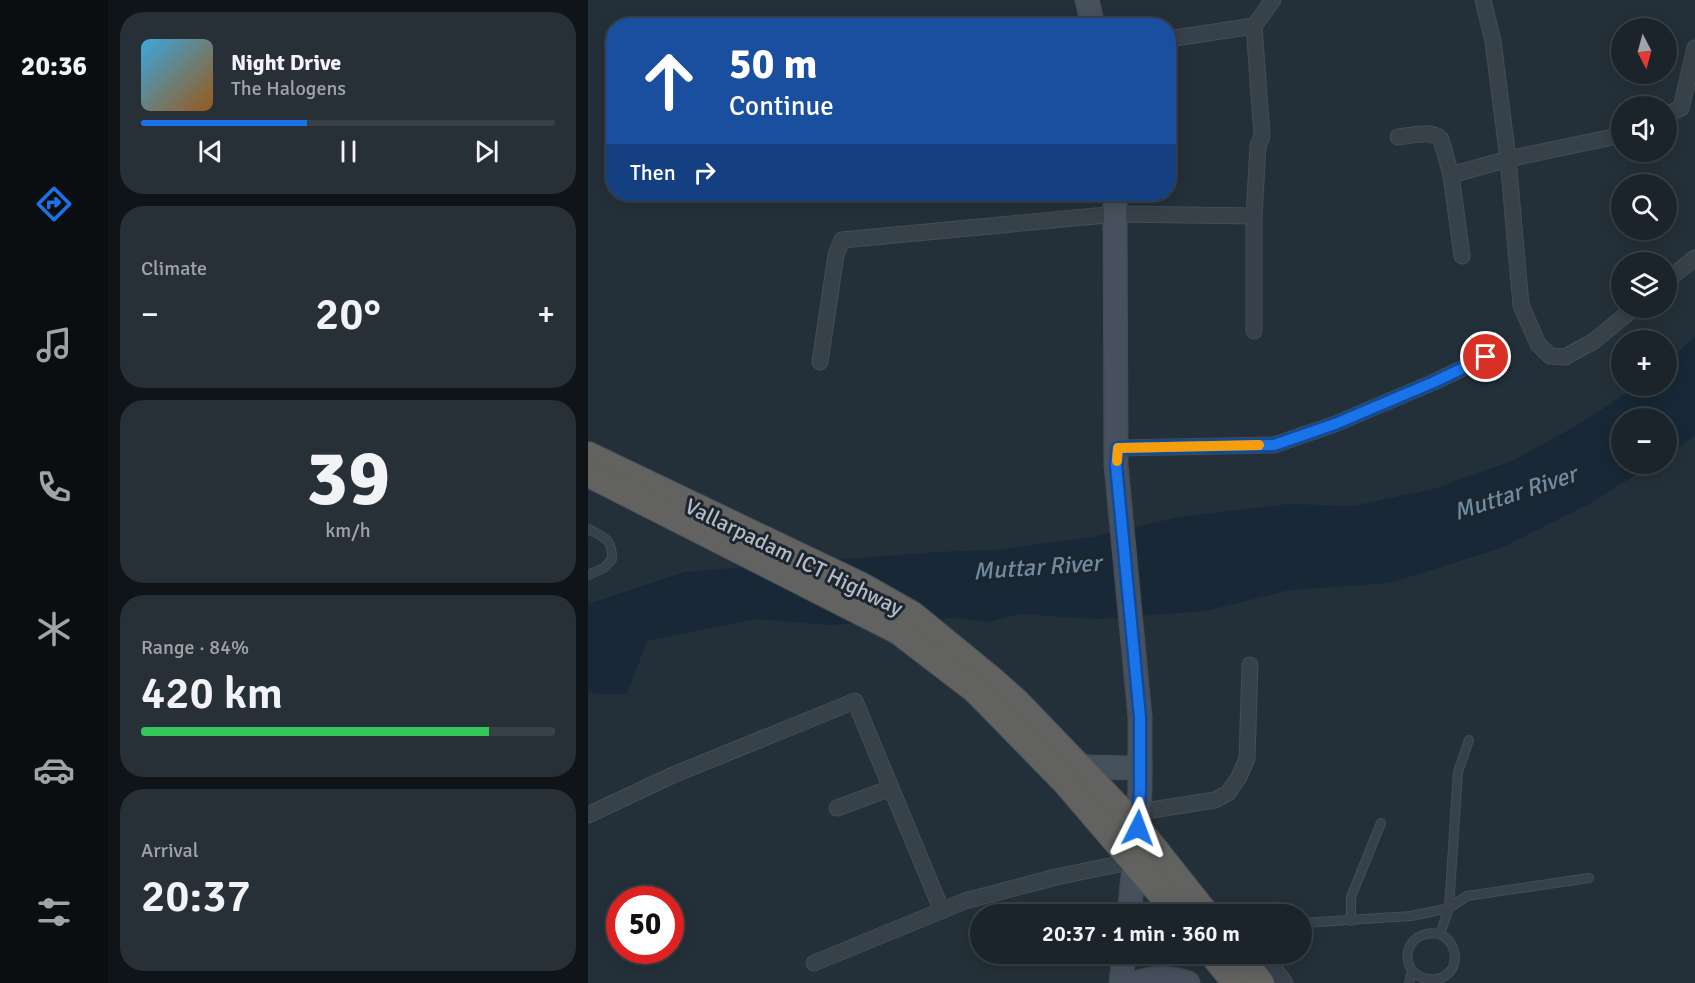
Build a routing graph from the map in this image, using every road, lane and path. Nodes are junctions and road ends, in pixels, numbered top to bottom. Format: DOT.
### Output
graph roads {
  1 [pos="1087,0"];
  2 [pos="1273,0"];
  3 [pos="1483,0"];
  4 [pos="1091,18"];
  5 [pos="1254,26"];
  6 [pos="1176,38"];
  7 [pos="1695,48"];
  8 [pos="1692,75"];
  9 [pos="1677,110"];
  10 [pos="1398,137"];
  11 [pos="1611,137"];
  12 [pos="1508,159"];
  13 [pos="1451,175"];
  14 [pos="1116,204"];
  15 [pos="1254,216"];
  16 [pos="1462,256"];
  17 [pos="1695,258"];
  18 [pos="1677,272"];
  19 [pos="1622,318"];
  20 [pos="1254,331"];
  21 [pos="1486,357"];
  22 [pos="820,362"];
  23 [pos="588,455"];
  24 [pos="1117,456"];
  25 [pos="588,474"];
  26 [pos="660,501"];
  27 [pos="588,530"];
  28 [pos="588,574"];
  29 [pos="1250,665"];
  30 [pos="983,684"];
  31 [pos="1469,741"];
  32 [pos="1077,765"];
  33 [pos="1140,768"];
  34 [pos="891,788"];
  35 [pos="837,808"];
  36 [pos="588,815"];
  37 [pos="1138,820"];
  38 [pos="1381,823"];
  39 [pos="1134,861"];
  40 [pos="1589,878"];
  41 [pos="1130,904"];
  42 [pos="1188,904"];
  43 [pos="1194,904"];
  44 [pos="1449,908"];
  45 [pos="942,911"];
  46 [pos="1351,921"];
  47 [pos="1312,923"];
  48 [pos="1440,934"];
  49 [pos="814,963"];
  50 [pos="1123,964"];
  51 [pos="1220,964"];
  52 [pos="1246,964"];
  53 [pos="1271,964"];
  54 [pos="1412,971"];
  55 [pos="1440,981"];
  56 [pos="1121,983"];
  57 [pos="1136,983"];
  58 [pos="1188,983"];
  59 [pos="1236,983"];
  60 [pos="1261,983"];
  61 [pos="1285,983"];
  62 [pos="1409,983"];
  1 -- 4 [label="main road"];
  2 -- 5 [label="street"];
  3 -- 12 [label="street"];
  5 -- 6 [label="street"];
  5 -- 15 [label="street"];
  7 -- 8 [label="street"];
  8 -- 9 [label="street"];
  10 -- 13 [label="street"];
  11 -- 12 [label="street"];
  12 -- 13 [label="street"];
  12 -- 19 [label="street"];
  13 -- 16 [label="street"];
  14 -- 15 [label="street"];
  14 -- 22 [label="street"];
  14 -- 24 [label="main road"];
  15 -- 20 [label="street"];
  17 -- 18 [label="street"];
  21 -- 24 [label="street"];
  23 -- 26 [label="highway, Vallarpadam ICT Highway"];
  24 -- 33 [label="main road"];
  25 -- 26 [label="highway, Vallarpadam ICT Highway"];
  26 -- 30 [label="highway, Vallarpadam ICT Highway"];
  27 -- 28 [label="lane"];
  29 -- 37 [label="street"];
  30 -- 32 [label="highway, Vallarpadam ICT Highway"];
  30 -- 39 [label="highway, Vallarpadam ICT Highway"];
  31 -- 44 [label="lane"];
  32 -- 33 [label="main road"];
  32 -- 37 [label="highway, Vallarpadam ICT Highway"];
  33 -- 37 [label="main road"];
  34 -- 35 [label="street"];
  34 -- 36 [label="street"];
  34 -- 45 [label="street"];
  37 -- 39 [label="main road"];
  37 -- 43 [label="highway, Vallarpadam ICT Highway"];
  38 -- 46 [label="lane"];
  39 -- 41 [label="main road"];
  39 -- 42 [label="highway, Vallarpadam ICT Highway"];
  39 -- 45 [label="street"];
  40 -- 44 [label="lane"];
  44 -- 46 [label="lane"];
  44 -- 48 [label="lane"];
  45 -- 49 [label="street"];
  46 -- 47 [label="lane"];
  48 -- 54 [label="lane"];
  48 -- 55 [label="lane"];
  50 -- 56 [label="main road"];
  51 -- 59 [label="highway"];
  52 -- 60 [label="highway"];
  53 -- 61 [label="street"];
  54 -- 55 [label="lane"];
  54 -- 62 [label="lane"];
  57 -- 58 [label="main road"];
}
